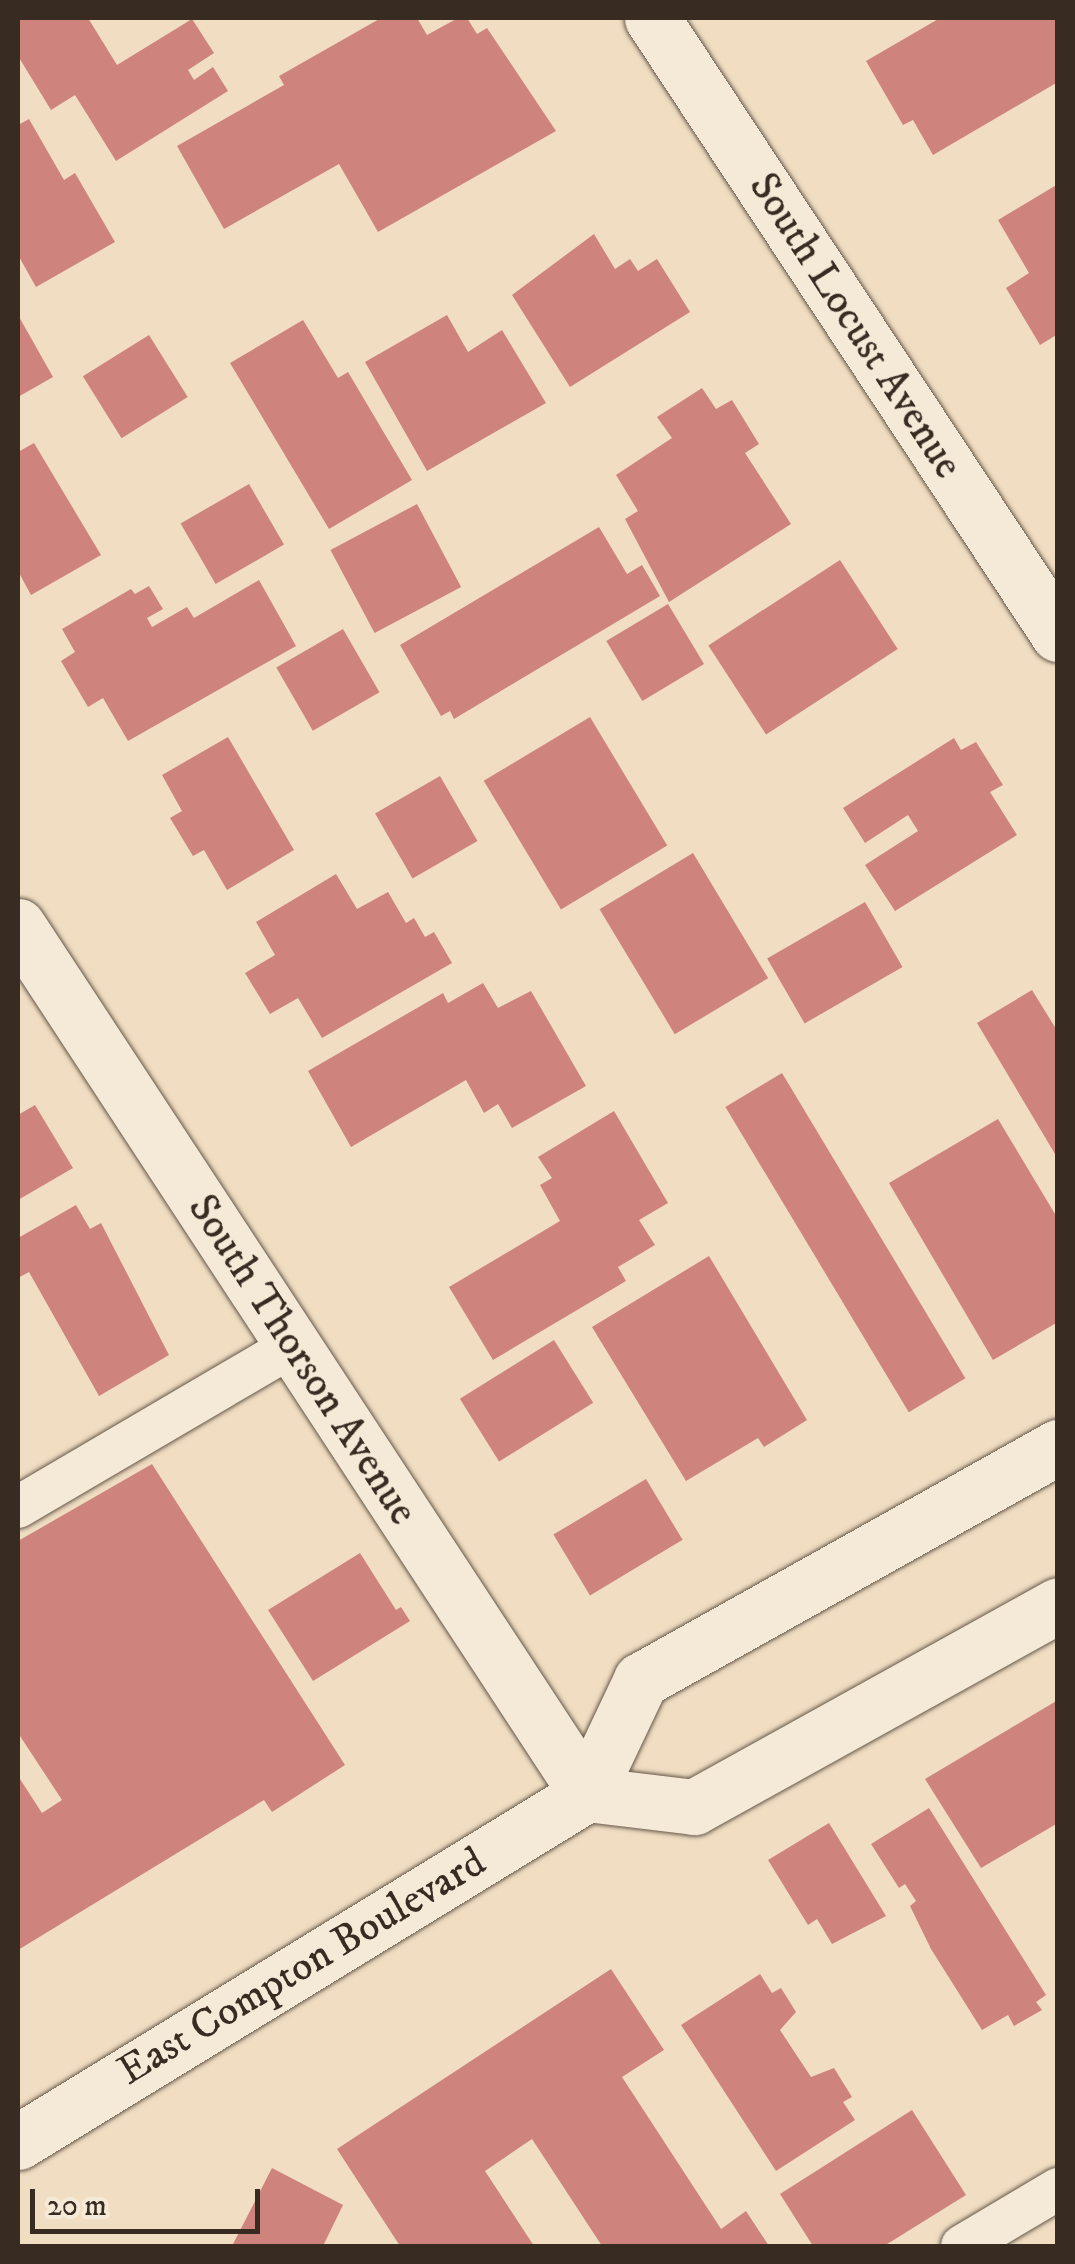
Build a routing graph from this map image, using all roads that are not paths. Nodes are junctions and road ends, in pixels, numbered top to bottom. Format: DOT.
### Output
graph roads {
  1 [pos="652,18"];
  2 [pos="1058,634"];
  3 [pos="18,926"];
  4 [pos="292,1346"];
  5 [pos="1058,1447"];
  6 [pos="18,1507"];
  7 [pos="1058,1605"];
  8 [pos="587,1794"];
  9 [pos="18,2142"];
  10 [pos="1058,2189"];
  11 [pos="962,2246"];
  1 -- 2 [label="main road, South Locust Avenue"];
  3 -- 4 [label="main road, South Thorson Avenue"];
  4 -- 6 [label="lane"];
  4 -- 8 [label="main road, South Thorson Avenue"];
  5 -- 8 [label="main road"];
  7 -- 8 [label="main road"];
  8 -- 9 [label="main road, East Compton Boulevard"];
  10 -- 11 [label="lane"];
}
